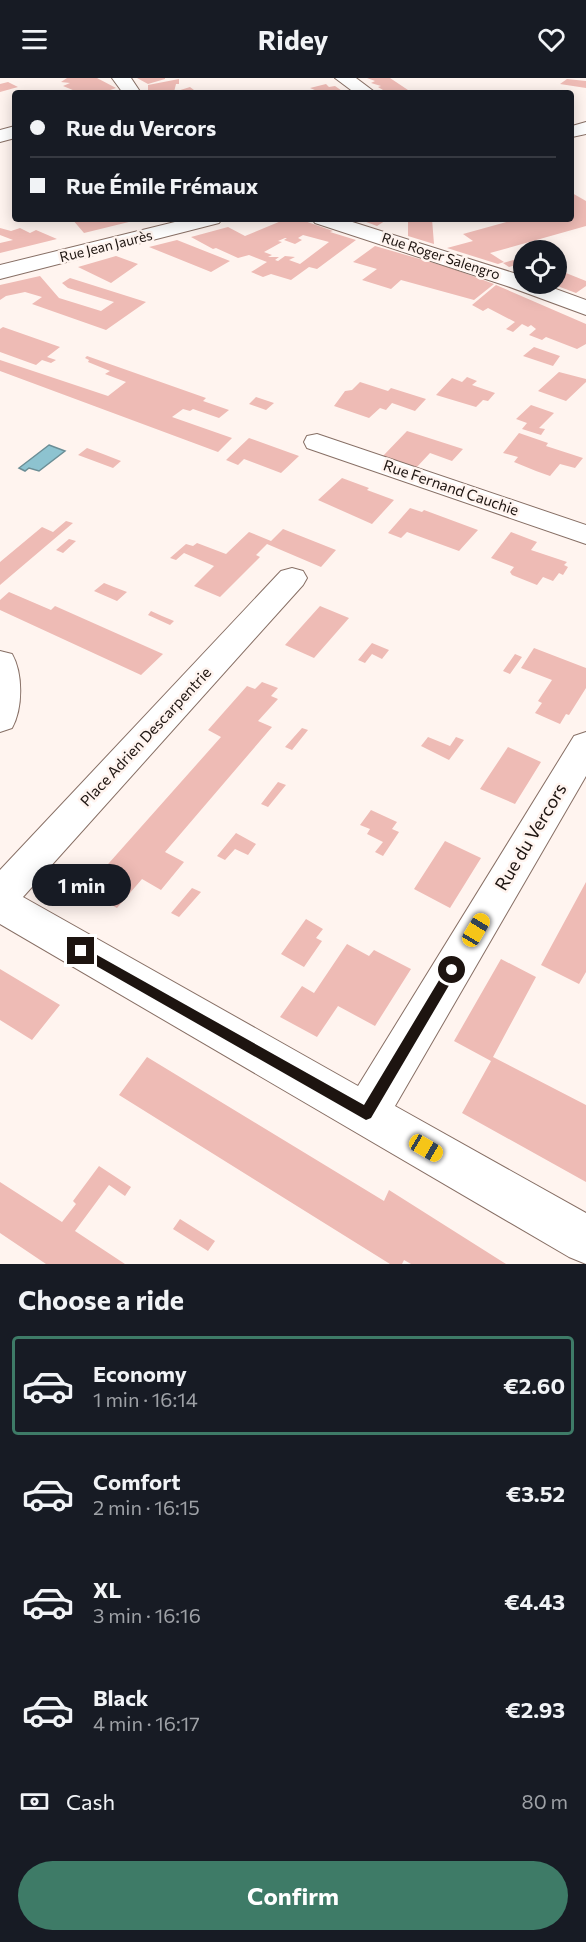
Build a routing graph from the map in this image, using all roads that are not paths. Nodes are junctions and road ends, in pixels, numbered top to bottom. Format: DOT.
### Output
graph roads {
  1 [pos="121,78"];
  2 [pos="344,78"];
  3 [pos="131,90"];
  4 [pos="362,90"];
  5 [pos="165,222"];
  6 [pos="200,222"];
  7 [pos="331,222"];
  8 [pos="0,262"];
  9 [pos="0,272"];
  10 [pos="586,308"];
  11 [pos="317,442"];
  12 [pos="586,535"];
  13 [pos="292,578"];
  14 [pos="0,662"];
  15 [pos="0,719"];
  16 [pos="586,745"];
  17 [pos="0,896"];
  18 [pos="0,904"];
  19 [pos="366,1114"];
  20 [pos="586,1240"];
  1 -- 3 [label="street"];
  2 -- 4 [label="street"];
  5 -- 8 [label="street, Rue Jean Jaurès"];
  6 -- 9 [label="street, Rue Jean Jaurès"];
  7 -- 10 [label="street, Rue Roger Salengro"];
  11 -- 12 [label="street, Rue Fernand Cauchie"];
  13 -- 17 [label="street, Place Adrien Descarpentrie"];
  14 -- 15 [label="street"];
  16 -- 19 [label="street, Rue du Vercors"];
  18 -- 19 [label="street"];
  19 -- 20 [label="street"];
}
